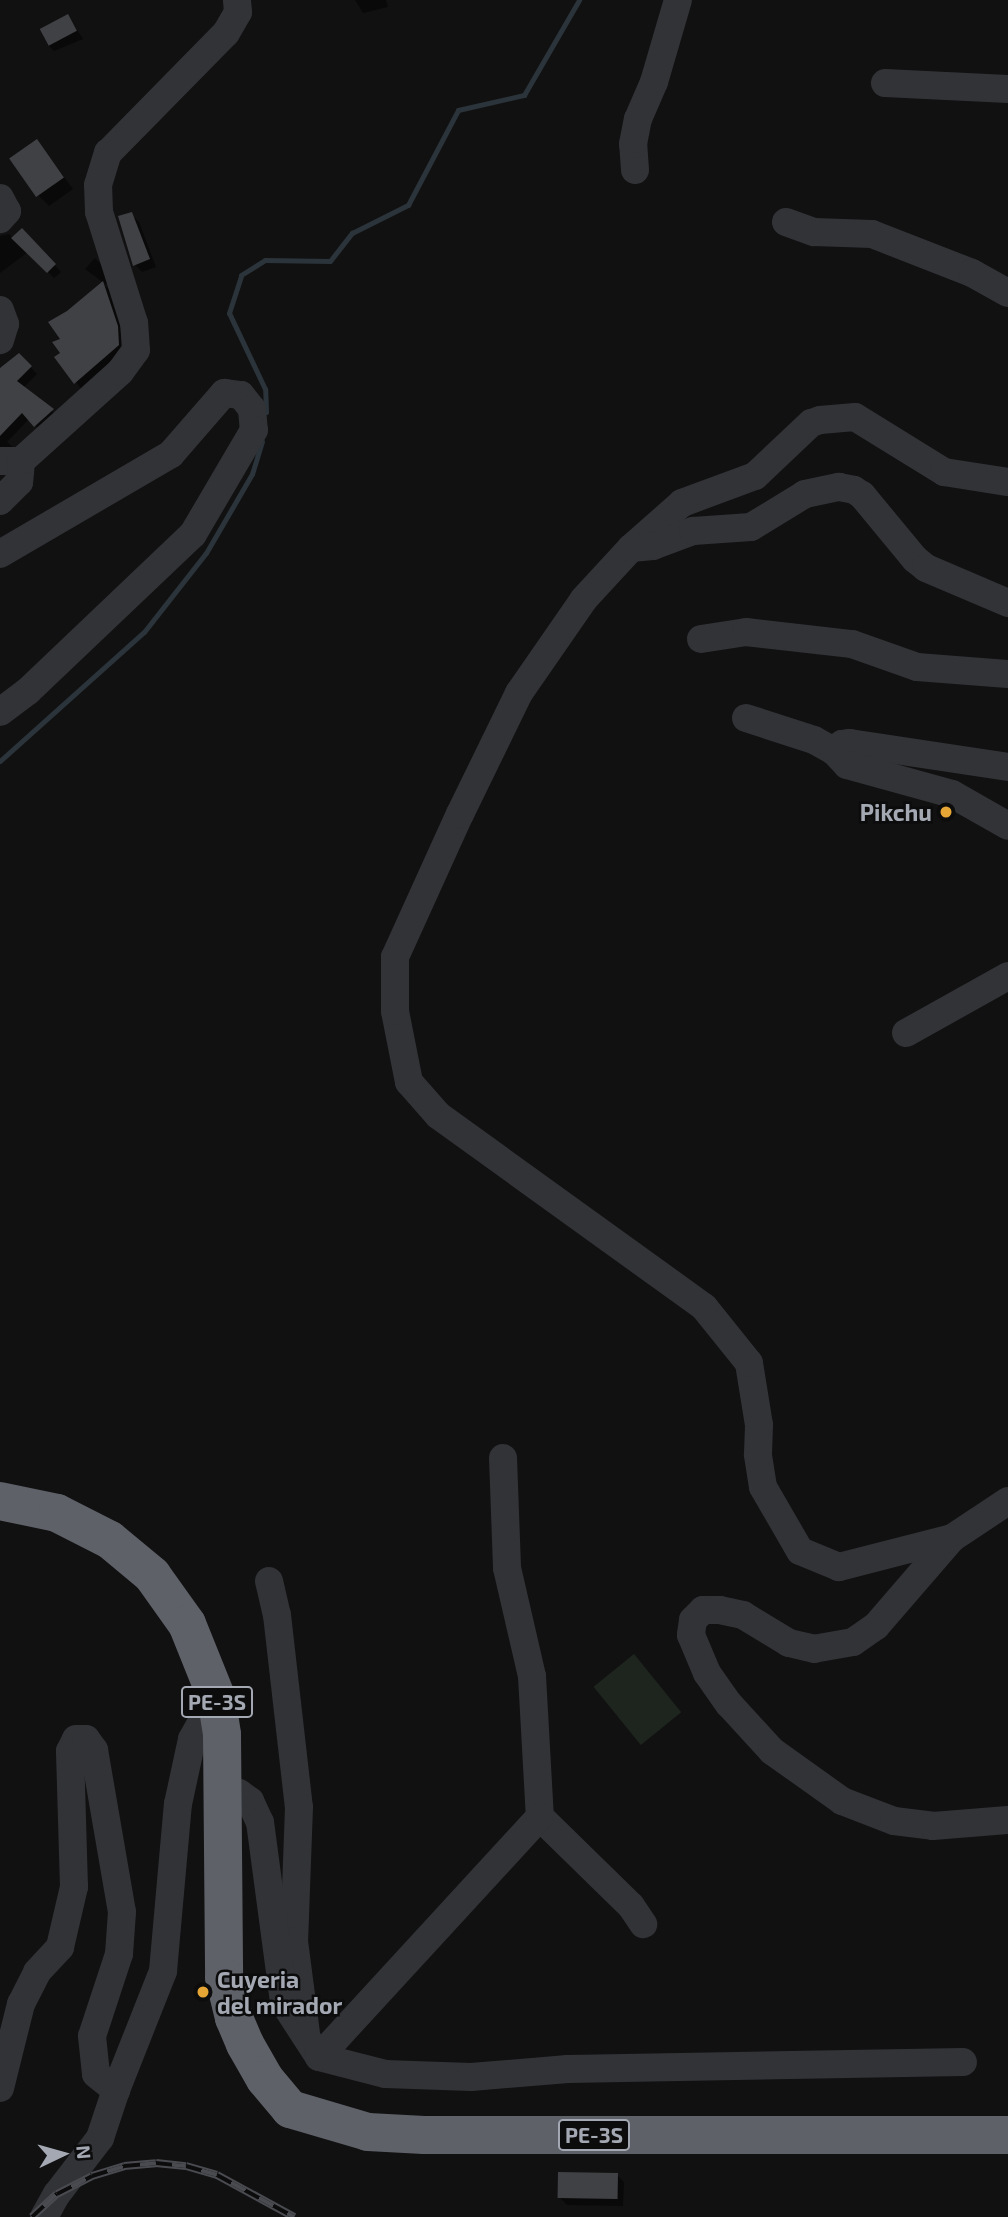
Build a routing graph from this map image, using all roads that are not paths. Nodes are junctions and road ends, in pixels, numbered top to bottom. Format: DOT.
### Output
graph roads {
  1 [pos="237,0"];
  2 [pos="678,0"];
  3 [pos="885,83"];
  4 [pos="1008,89"];
  5 [pos="635,170"];
  6 [pos="0,198"];
  7 [pos="0,219"];
  8 [pos="786,222"];
  9 [pos="1008,293"];
  10 [pos="0,310"];
  11 [pos="0,340"];
  12 [pos="11,461"];
  13 [pos="1008,482"];
  14 [pos="0,500"];
  15 [pos="631,548"];
  16 [pos="0,554"];
  17 [pos="1008,603"];
  18 [pos="701,639"];
  19 [pos="1008,674"];
  20 [pos="0,712"];
  21 [pos="746,718"];
  22 [pos="834,751"];
  23 [pos="1008,767"];
  24 [pos="1008,826"];
  25 [pos="1008,976"];
  26 [pos="906,1033"];
  27 [pos="503,1458"];
  28 [pos="0,1501"];
  29 [pos="1008,1501"];
  30 [pos="952,1538"];
  31 [pos="269,1581"];
  32 [pos="216,1696"];
  33 [pos="223,1794"];
  34 [pos="541,1817"];
  35 [pos="1008,1820"];
  36 [pos="643,1924"];
  37 [pos="312,2047"];
  38 [pos="963,2063"];
  39 [pos="0,2088"];
  40 [pos="116,2090"];
  41 [pos="1008,2135"];
  42 [pos="44,2217"];
  1 -- 12 [label="street"];
  2 -- 5 [label="street"];
  3 -- 4 [label="street"];
  6 -- 7 [label="street"];
  8 -- 9 [label="street"];
  10 -- 11 [label="street"];
  12 -- 14 [label="street"];
  13 -- 15 [label="street"];
  15 -- 17 [label="street"];
  15 -- 30 [label="street"];
  16 -- 20 [label="street"];
  18 -- 19 [label="street"];
  21 -- 22 [label="street"];
  22 -- 23 [label="street"];
  22 -- 24 [label="street"];
  25 -- 26 [label="street"];
  27 -- 34 [label="street"];
  28 -- 32 [label="highway, PE-3S"];
  29 -- 30 [label="street"];
  30 -- 35 [label="street"];
  31 -- 37 [label="street"];
  32 -- 33 [label="highway, PE-3S"];
  32 -- 40 [label="street"];
  33 -- 37 [label="street"];
  33 -- 41 [label="highway, PE-3S"];
  34 -- 36 [label="street"];
  34 -- 37 [label="street"];
  37 -- 38 [label="street"];
  39 -- 40 [label="street"];
  40 -- 42 [label="street"];
}
